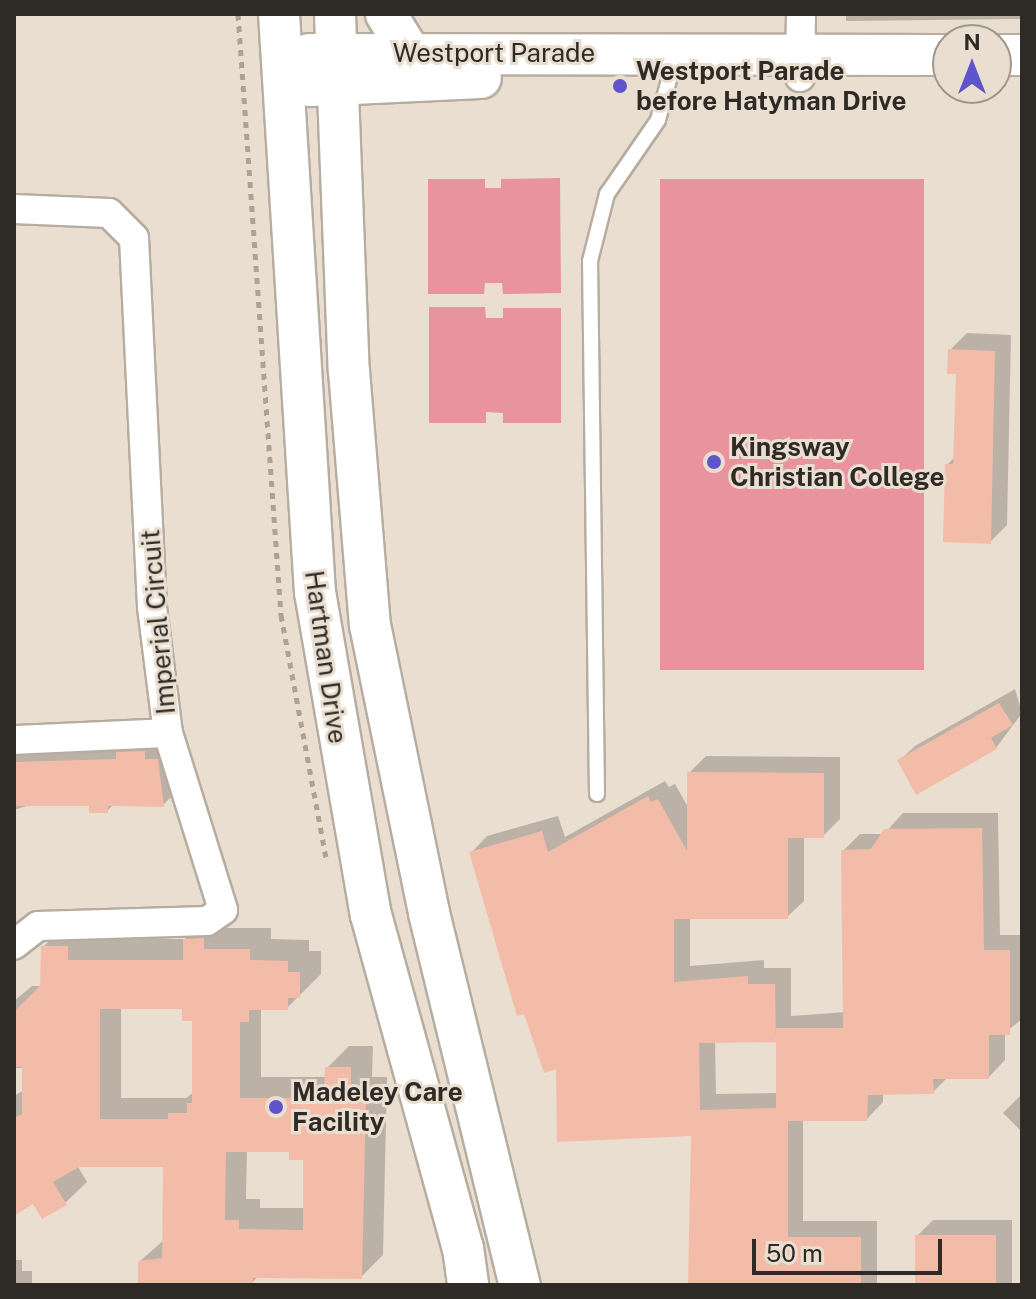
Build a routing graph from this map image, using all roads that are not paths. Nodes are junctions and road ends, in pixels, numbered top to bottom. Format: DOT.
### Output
graph roads {
  1 [pos="279,14"];
  2 [pos="335,14"];
  3 [pos="386,14"];
  4 [pos="801,14"];
  5 [pos="410,53"];
  6 [pos="932,56"];
  7 [pos="801,65"];
  8 [pos="281,70"];
  9 [pos="337,70"];
  10 [pos="670,76"];
  11 [pos="932,76"];
  12 [pos="14,209"];
  13 [pos="168,733"];
  14 [pos="14,740"];
  15 [pos="597,794"];
  16 [pos="14,945"];
  17 [pos="468,1285"];
  18 [pos="520,1285"];
  1 -- 8 [label="main road, Hartman Drive"];
  2 -- 9 [label="main road, Hartman Drive"];
  3 -- 5 [label="main road"];
  4 -- 7 [label="street"];
  5 -- 7 [label="main road, Westport Parade"];
  5 -- 9 [label="main road, Westport Parade"];
  6 -- 7 [label="main road, Westport Parade"];
  7 -- 10 [label="main road, Westport Parade"];
  7 -- 11 [label="main road, Westport Parade"];
  8 -- 9 [label="main road, Westport Parade"];
  8 -- 17 [label="main road, Hartman Drive"];
  9 -- 10 [label="main road, Westport Parade"];
  9 -- 18 [label="main road, Hartman Drive"];
  10 -- 15 [label="lane"];
  12 -- 13 [label="street, Imperial Circuit"];
  13 -- 14 [label="street"];
  13 -- 16 [label="street, Imperial Circuit"];
}
